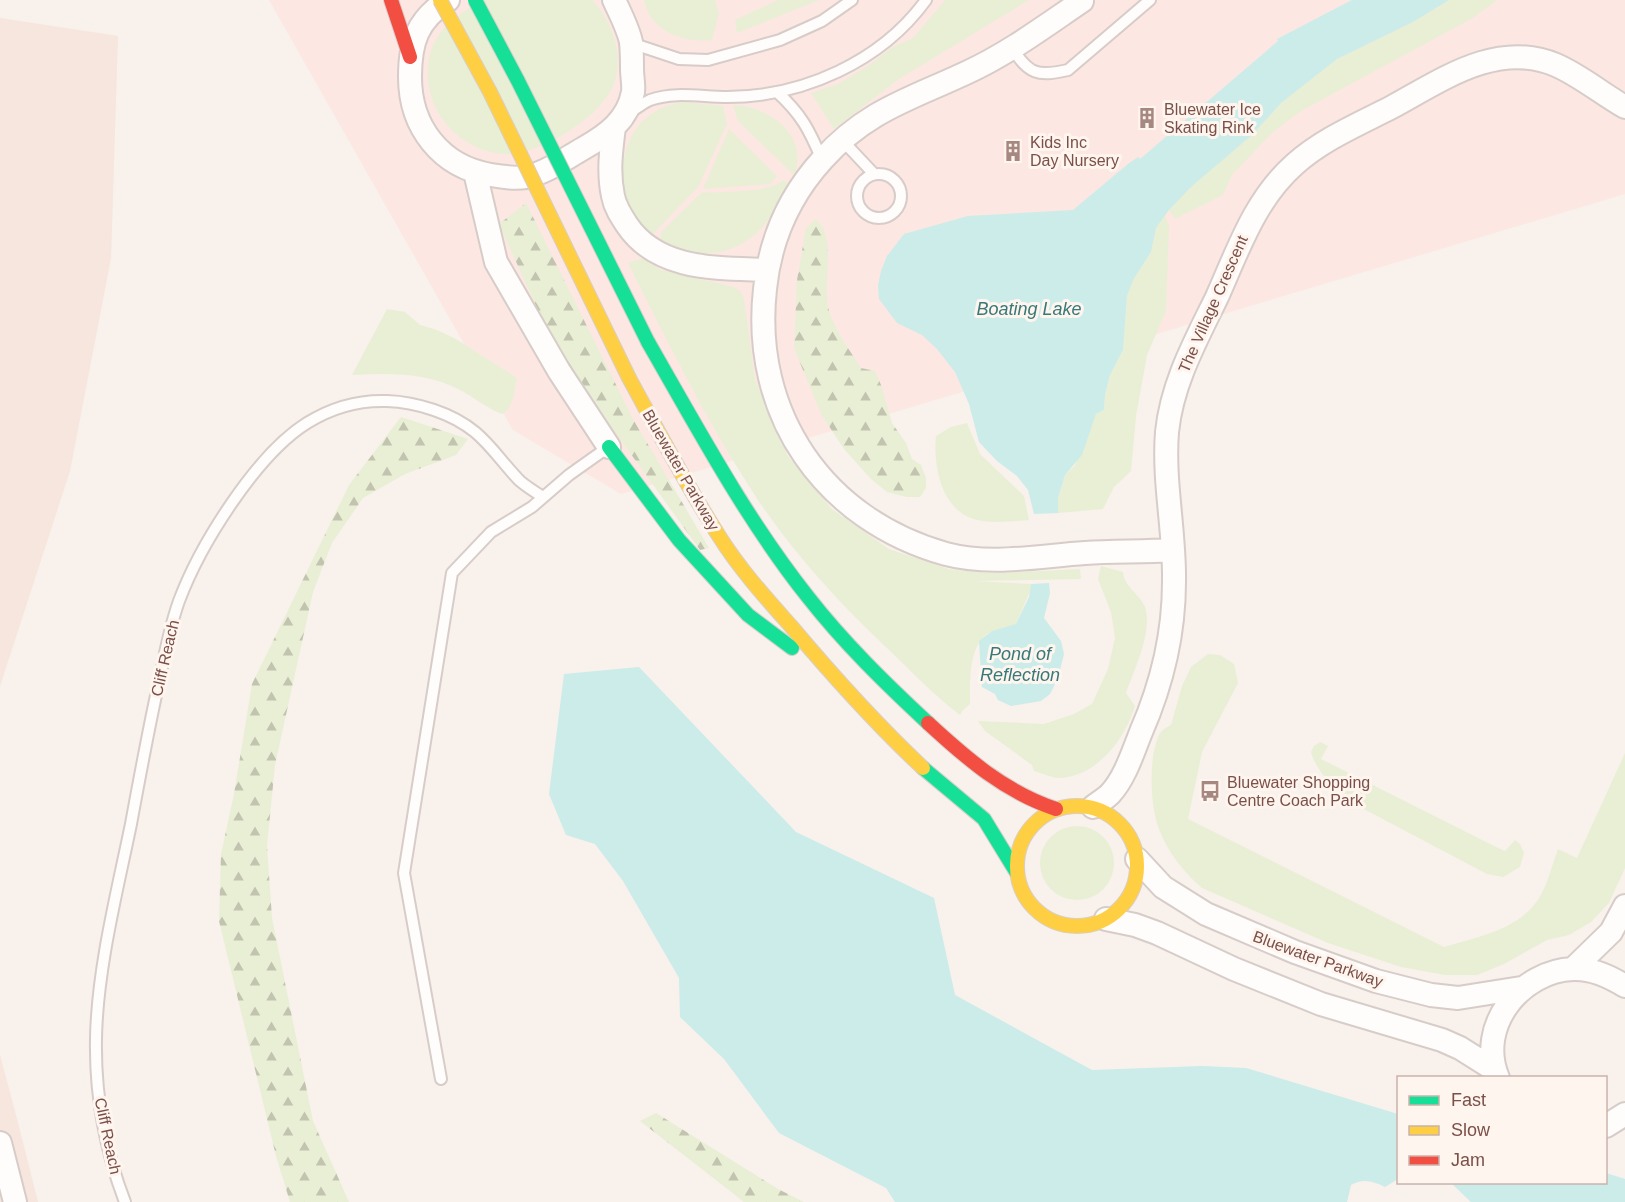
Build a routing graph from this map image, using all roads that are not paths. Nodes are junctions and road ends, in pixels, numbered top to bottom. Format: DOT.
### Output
graph roads {
  1 [pos="391,0"];
  2 [pos="440,0"];
  3 [pos="448,0"];
  4 [pos="475,0"];
  5 [pos="614,0"];
  6 [pos="852,0"];
  7 [pos="926,0"];
  8 [pos="1082,0"];
  9 [pos="1150,0"];
  10 [pos="631,43"];
  11 [pos="1012,48"];
  12 [pos="410,57"];
  13 [pos="777,92"];
  14 [pos="1625,107"];
  15 [pos="619,121"];
  16 [pos="842,140"];
  17 [pos="822,160"];
  18 [pos="475,172"];
  19 [pos="874,174"];
  20 [pos="767,270"];
  21 [pos="609,447"];
  22 [pos="543,497"];
  23 [pos="1172,550"];
  24 [pos="838,682"];
  25 [pos="1093,807"];
  26 [pos="1056,809"];
  27 [pos="1137,859"];
  28 [pos="1017,873"];
  29 [pos="1625,906"];
  30 [pos="1106,919"];
  31 [pos="1574,968"];
  32 [pos="1625,986"];
  33 [pos="1521,988"];
  34 [pos="1496,1073"];
  35 [pos="441,1079"];
  36 [pos="1625,1114"];
  37 [pos="1607,1124"];
  38 [pos="0,1143"];
  39 [pos="15,1202"];
  40 [pos="125,1202"];
  1 -- 12 [label="street"];
  2 -- 24 [label="street, Bluewater Parkway, bridge"];
  3 -- 12 [label="street"];
  4 -- 26 [label="street, Bluewater Parkway, bridge"];
  5 -- 10 [label="street"];
  6 -- 10 [label="lane"];
  7 -- 13 [label="lane"];
  8 -- 11 [label="street"];
  9 -- 11 [label="lane"];
  10 -- 15 [label="street"];
  11 -- 16 [label="street"];
  12 -- 18 [label="street"];
  13 -- 15 [label="lane"];
  13 -- 17 [label="lane"];
  14 -- 23 [label="street, The Village Crescent"];
  15 -- 18 [label="street"];
  15 -- 20 [label="street"];
  16 -- 17 [label="street"];
  16 -- 19 [label="lane"];
  17 -- 20 [label="street"];
  18 -- 21 [label="street"];
  19 -- 19 [label="lane"];
  20 -- 23 [label="street"];
  21 -- 22 [label="lane"];
  21 -- 24 [label="street"];
  22 -- 35 [label="lane"];
  22 -- 40 [label="lane, Cliff Reach"];
  23 -- 25 [label="street, The Village Crescent"];
  24 -- 28 [label="street, Bluewater Parkway"];
  25 -- 26 [label="street"];
  25 -- 27 [label="street"];
  26 -- 28 [label="street"];
  27 -- 30 [label="street"];
  27 -- 33 [label="street, Bluewater Parkway"];
  28 -- 30 [label="street"];
  29 -- 31 [label="street"];
  30 -- 34 [label="street"];
  31 -- 32 [label="street"];
  31 -- 33 [label="street"];
  33 -- 34 [label="street"];
  36 -- 37 [label="street"];
  38 -- 39 [label="street"];
}
